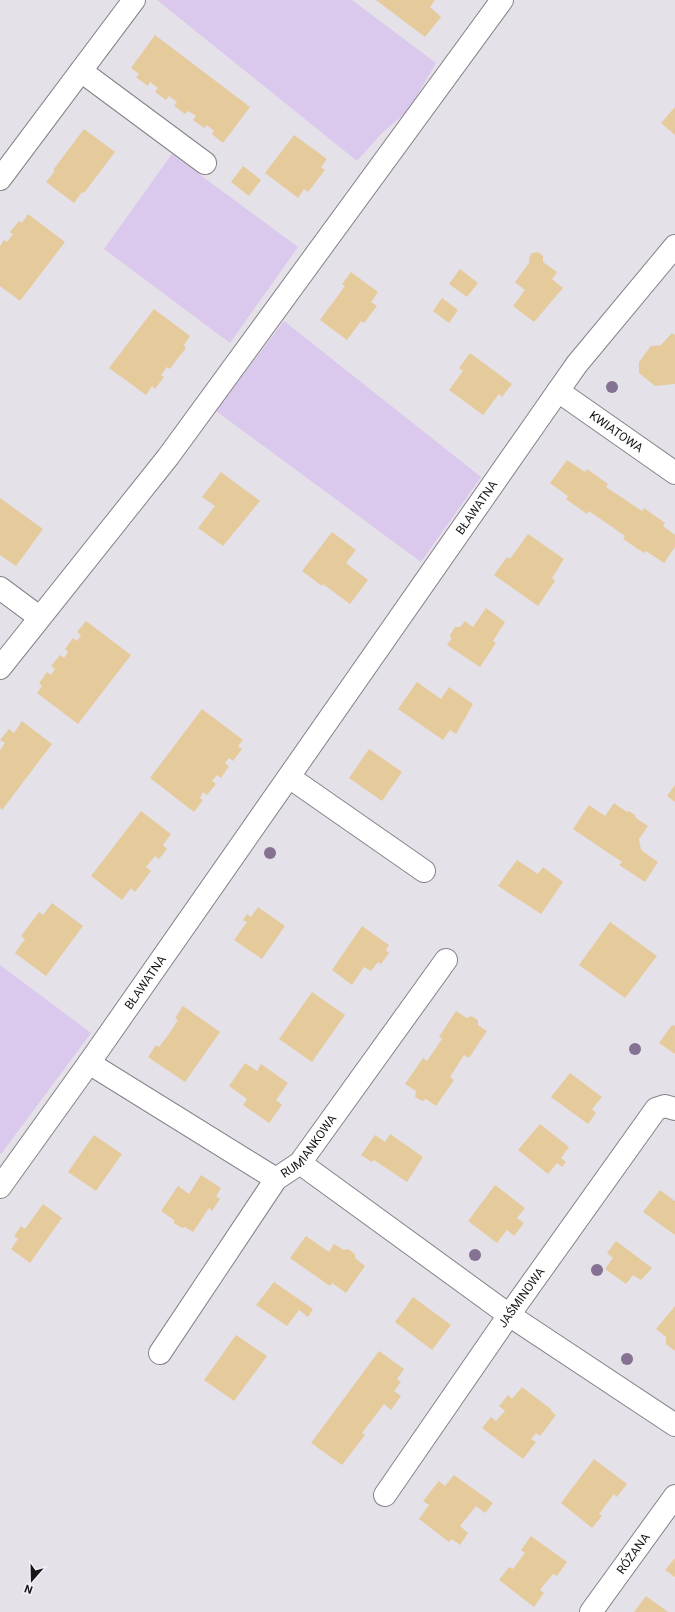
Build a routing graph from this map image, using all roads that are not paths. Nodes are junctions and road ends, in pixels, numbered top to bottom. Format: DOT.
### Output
graph roads {
  1 [pos="134,0"];
  2 [pos="502,0"];
  3 [pos="81,70"];
  4 [pos="205,163"];
  5 [pos="0,179"];
  6 [pos="675,246"];
  7 [pos="558,391"];
  8 [pos="675,473"];
  9 [pos="0,588"];
  10 [pos="39,617"];
  11 [pos="0,668"];
  12 [pos="289,776"];
  13 [pos="424,871"];
  14 [pos="446,960"];
  15 [pos="89,1063"];
  16 [pos="670,1107"];
  17 [pos="300,1163"];
  18 [pos="3,1175"];
  19 [pos="276,1179"];
  20 [pos="510,1315"];
  21 [pos="160,1353"];
  22 [pos="675,1425"];
  23 [pos="385,1495"];
  24 [pos="675,1496"];
  25 [pos="592,1612"];
  1 -- 3 [label="street"];
  2 -- 10 [label="street"];
  3 -- 4 [label="street"];
  3 -- 5 [label="street"];
  6 -- 7 [label="street, BŁAWATNA"];
  7 -- 8 [label="street, KWIATOWA"];
  7 -- 12 [label="street, BŁAWATNA"];
  9 -- 10 [label="street"];
  10 -- 11 [label="street"];
  12 -- 13 [label="street"];
  12 -- 15 [label="street, BŁAWATNA"];
  14 -- 17 [label="street, RUMIANKOWA"];
  15 -- 18 [label="street, BŁAWATNA"];
  15 -- 19 [label="street"];
  16 -- 20 [label="street, JAŚMINOWA"];
  17 -- 19 [label="street, RUMIANKOWA"];
  17 -- 20 [label="street"];
  19 -- 21 [label="street, RUMIANKOWA"];
  20 -- 22 [label="street"];
  20 -- 23 [label="street, JAŚMINOWA"];
  24 -- 25 [label="street, RÓŻANA"];
}
